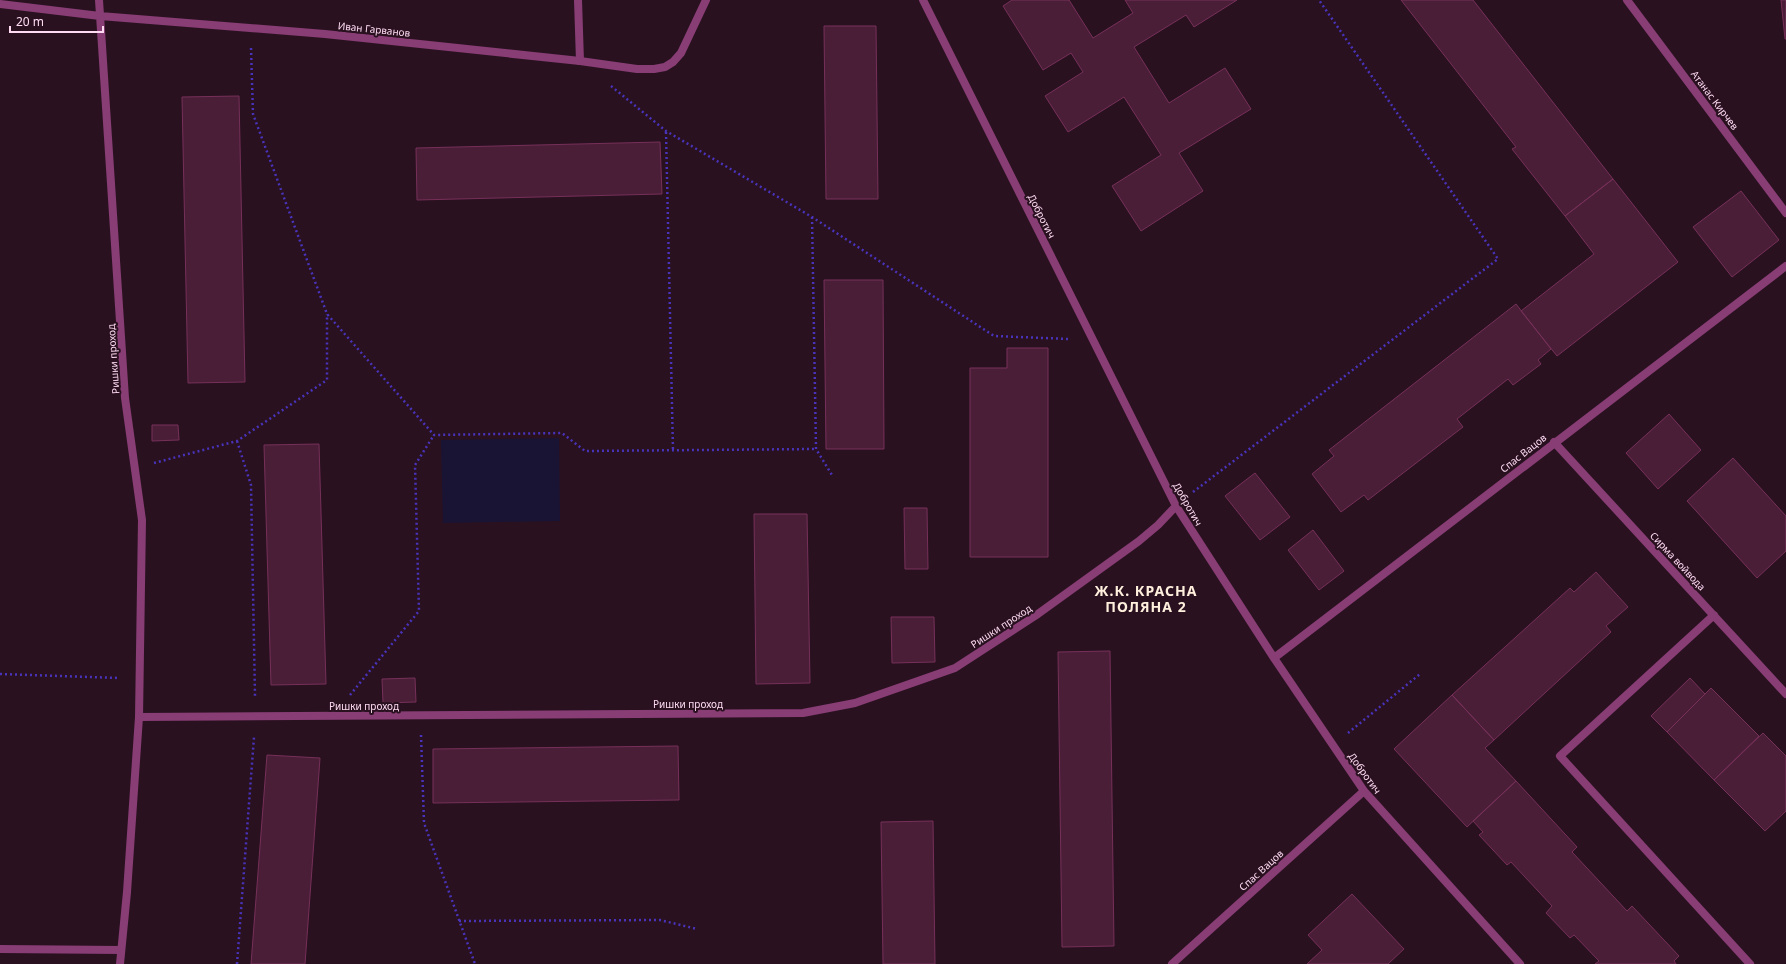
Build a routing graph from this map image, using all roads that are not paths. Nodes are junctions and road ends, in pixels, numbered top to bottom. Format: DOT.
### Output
graph roads {
  1 [pos="99,0"];
  2 [pos="578,0"];
  3 [pos="706,0"];
  4 [pos="923,0"];
  5 [pos="1627,0"];
  6 [pos="0,4"];
  7 [pos="100,16"];
  8 [pos="580,61"];
  9 [pos="1786,213"];
  10 [pos="1786,266"];
  11 [pos="1554,442"];
  12 [pos="1176,506"];
  13 [pos="1714,615"];
  14 [pos="1274,658"];
  15 [pos="1786,694"];
  16 [pos="139,717"];
  17 [pos="1364,791"];
  18 [pos="0,949"];
  19 [pos="121,950"];
  20 [pos="120,964"];
  21 [pos="1172,964"];
  22 [pos="1520,964"];
  23 [pos="1750,964"];
  1 -- 7 [label="street, Ришки проход"];
  2 -- 8 [label="street"];
  3 -- 8 [label="street, Иван Гарванов"];
  4 -- 12 [label="street, Добротич"];
  5 -- 9 [label="street, Атанас Кирчев"];
  6 -- 7 [label="street, Иван Гарванов"];
  7 -- 8 [label="street, Иван Гарванов"];
  7 -- 16 [label="street, Ришки проход"];
  10 -- 11 [label="street, Спас Вацов"];
  11 -- 13 [label="street, Сирма войвода"];
  11 -- 14 [label="street, Спас Вацов"];
  12 -- 14 [label="street, Добротич"];
  12 -- 16 [label="street, Ришки проход"];
  13 -- 15 [label="street, Сирма войвода"];
  13 -- 23 [label="street"];
  14 -- 17 [label="street, Добротич"];
  16 -- 19 [label="street, Ришки проход"];
  17 -- 21 [label="street, Спас Вацов"];
  17 -- 22 [label="street, Добротич"];
  18 -- 19 [label="street"];
  19 -- 20 [label="street, Ришки проход"];
}
